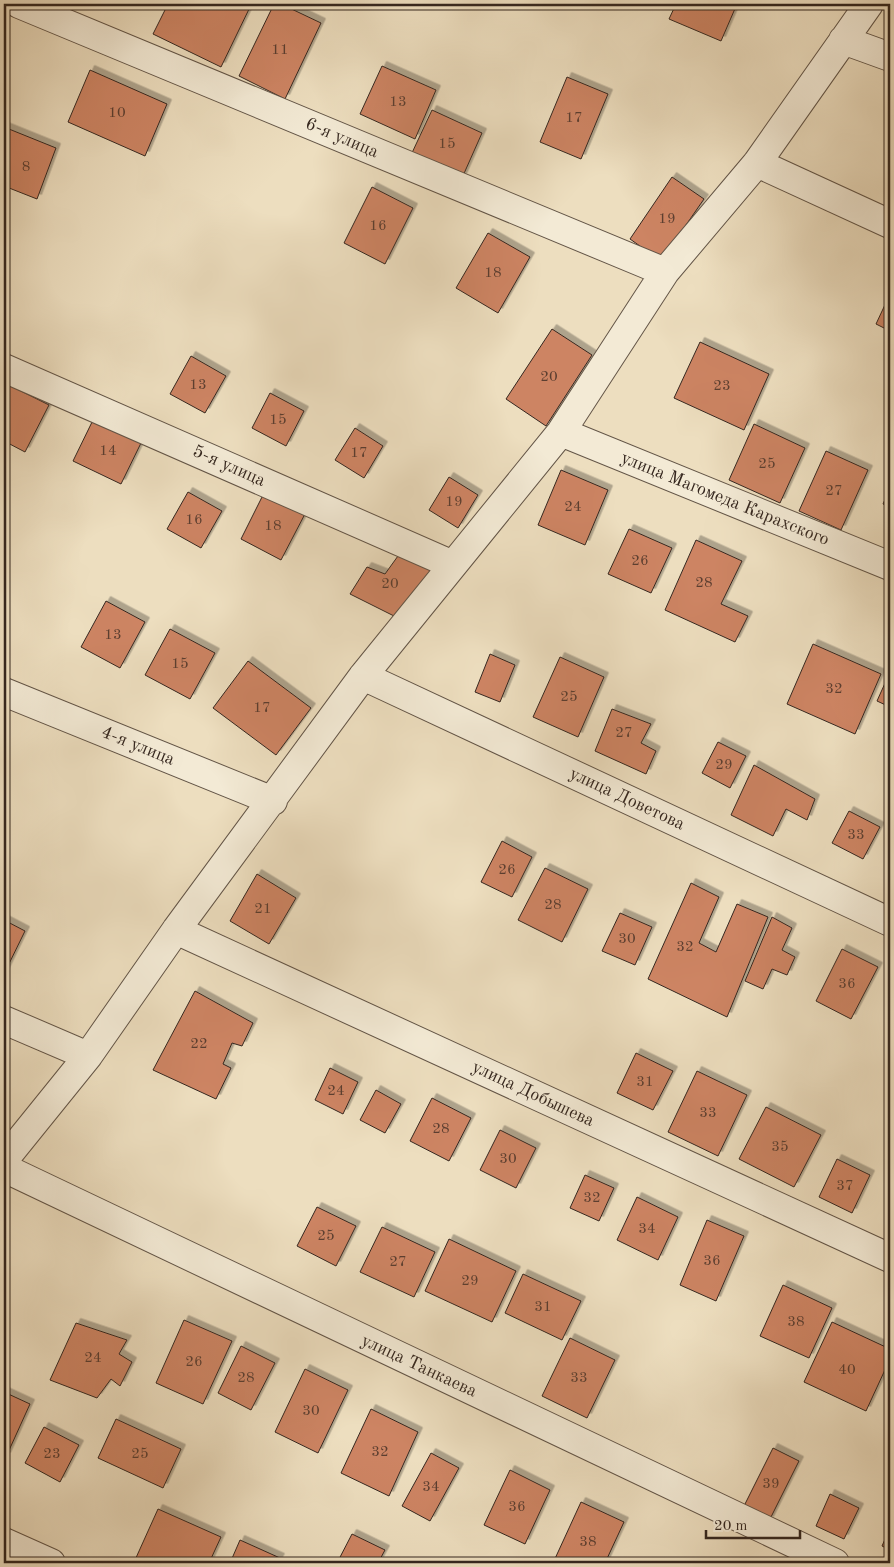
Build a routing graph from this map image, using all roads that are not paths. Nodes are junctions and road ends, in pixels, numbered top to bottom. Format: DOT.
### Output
graph roads {
  1 [pos="19,4"];
  2 [pos="865,5"];
  3 [pos="843,40"];
  4 [pos="890,57"];
  5 [pos="757,163"];
  6 [pos="890,224"];
  7 [pos="665,272"];
  8 [pos="4,368"];
  9 [pos="561,432"];
  10 [pos="453,564"];
  11 [pos="890,566"];
  12 [pos="363,676"];
  13 [pos="4,692"];
  14 [pos="273,801"];
  15 [pos="890,922"];
  16 [pos="176,930"];
  17 [pos="4,1020"];
  18 [pos="88,1056"];
  19 [pos="4,1160"];
  20 [pos="4,1168"];
  21 [pos="890,1258"];
  22 [pos="4,1542"];
  23 [pos="51,1563"];
  24 [pos="834,1563"];
  1 -- 7 [label="street, 6-я улица"];
  2 -- 3 [label="street"];
  3 -- 4 [label="street"];
  3 -- 5 [label="street"];
  5 -- 6 [label="street"];
  5 -- 7 [label="street"];
  7 -- 9 [label="street"];
  8 -- 10 [label="street, 5-я улица"];
  9 -- 10 [label="street"];
  9 -- 11 [label="street, улица Магомеда Карахского"];
  10 -- 12 [label="street"];
  12 -- 14 [label="street"];
  12 -- 15 [label="street, улица Доветова"];
  13 -- 14 [label="street, 4-я улица"];
  14 -- 16 [label="street"];
  16 -- 18 [label="street"];
  16 -- 21 [label="street, улица Добышева"];
  17 -- 18 [label="street"];
  18 -- 19 [label="street"];
  20 -- 24 [label="street, улица Танкаева"];
  22 -- 23 [label="street"];
}
